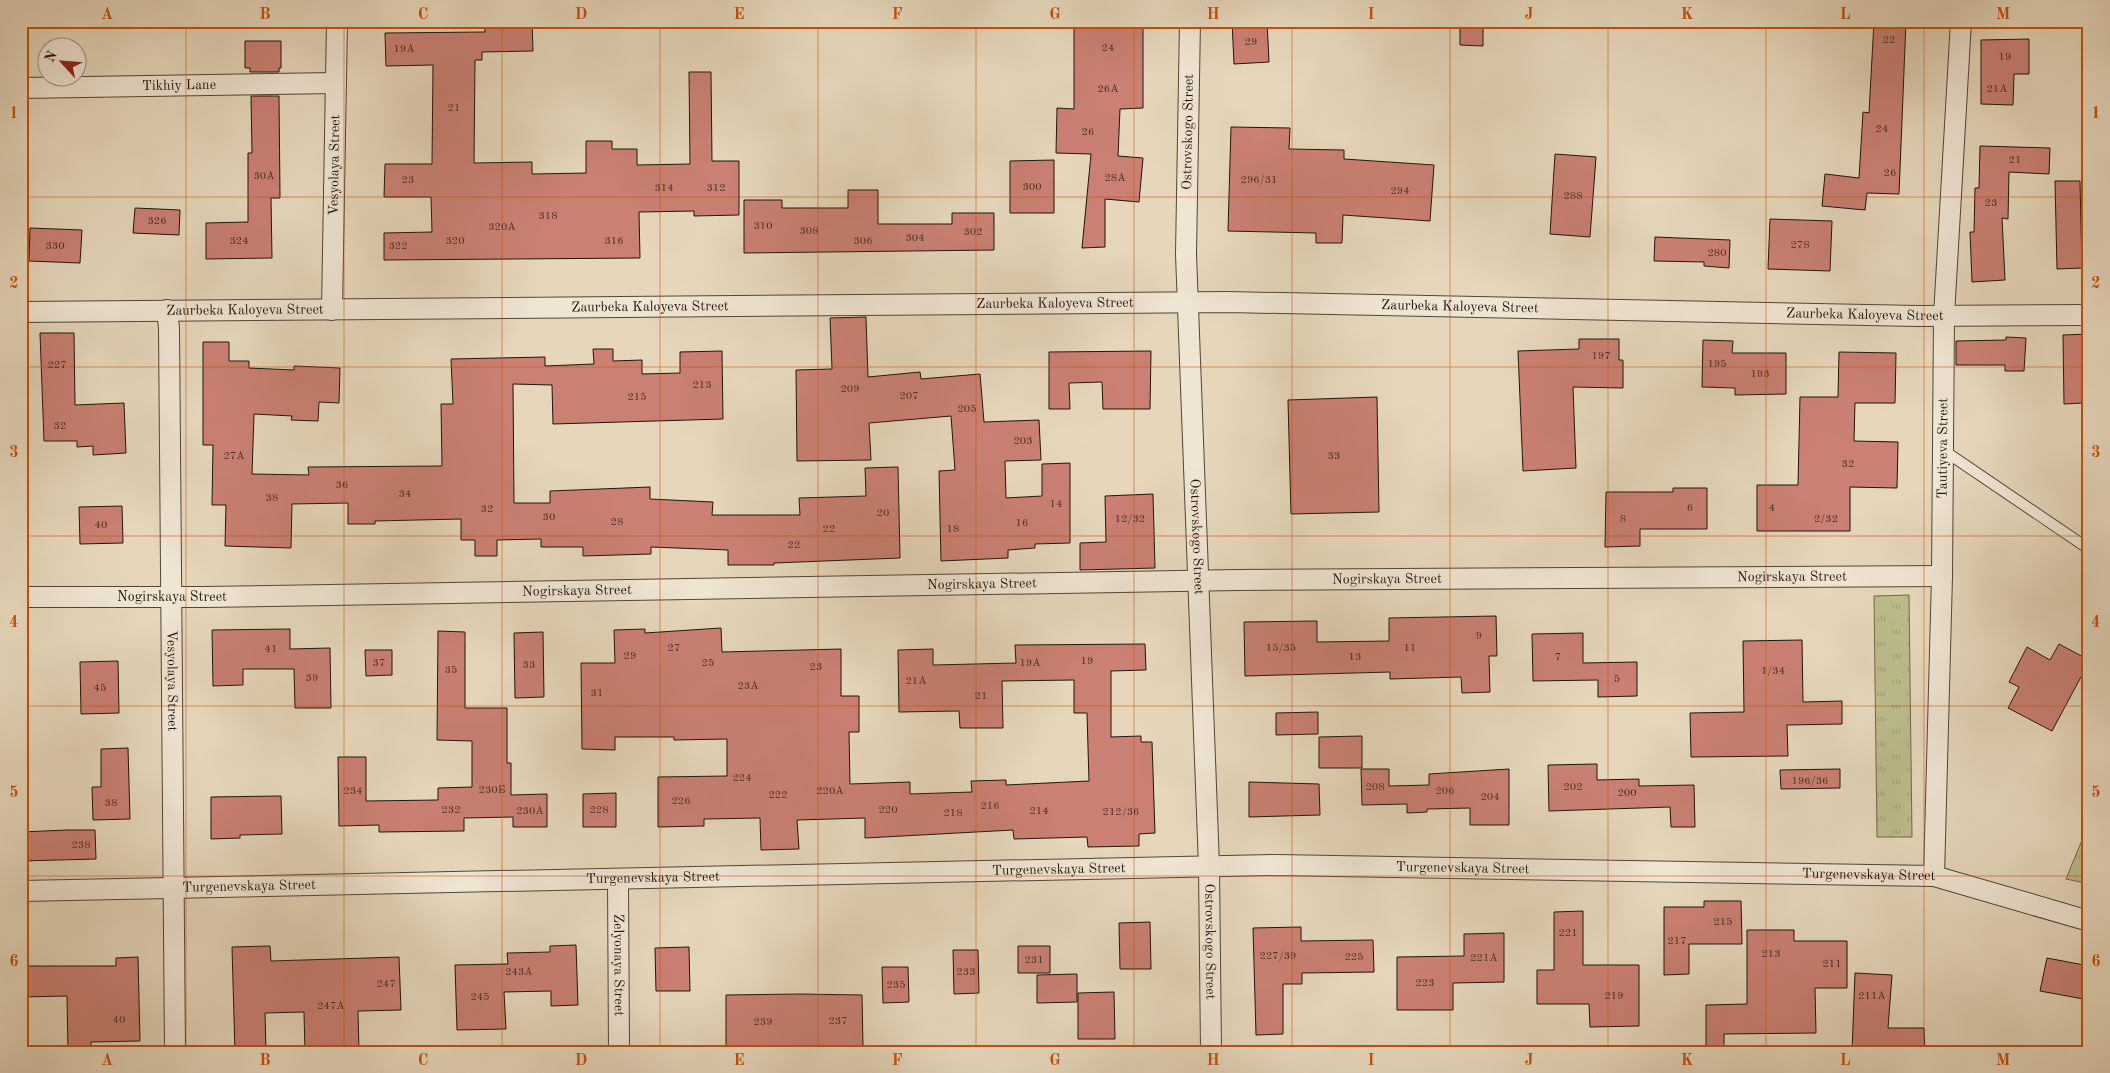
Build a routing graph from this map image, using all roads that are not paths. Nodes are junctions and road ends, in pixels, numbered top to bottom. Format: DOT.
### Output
graph roads {
  1 [pos="337,21"];
  2 [pos="1190,21"];
  3 [pos="1961,21"];
  4 [pos="336,83"];
  5 [pos="21,88"];
  6 [pos="1187,303"];
  7 [pos="167,310"];
  8 [pos="332,310"];
  9 [pos="21,312"];
  10 [pos="2089,315"];
  11 [pos="1944,316"];
  12 [pos="1943,450"];
  13 [pos="2089,549"];
  14 [pos="1942,576"];
  15 [pos="1196,580"];
  16 [pos="21,597"];
  17 [pos="173,598"];
  18 [pos="1208,866"];
  19 [pos="1934,876"];
  20 [pos="618,879"];
  21 [pos="174,888"];
  22 [pos="21,891"];
  23 [pos="2089,921"];
  24 [pos="175,1052"];
  25 [pos="619,1052"];
  26 [pos="1211,1052"];
  1 -- 4 [label="street, Vesyolaya Street"];
  2 -- 6 [label="street, Ostrovskogo Street"];
  3 -- 11 [label="street, Tautiyeva Street"];
  4 -- 5 [label="street, Tikhiy Lane"];
  4 -- 8 [label="street, Vesyolaya Street"];
  6 -- 8 [label="street, Zaurbeka Kaloyeva Street"];
  6 -- 11 [label="street, Zaurbeka Kaloyeva Street"];
  6 -- 15 [label="street, Ostrovskogo Street"];
  7 -- 8 [label="street, Zaurbeka Kaloyeva Street"];
  7 -- 9 [label="street, Zaurbeka Kaloyeva Street"];
  7 -- 17 [label="street, Vesyolaya Street"];
  10 -- 11 [label="street, Zaurbeka Kaloyeva Street"];
  11 -- 12 [label="street, Tautiyeva Street"];
  12 -- 13 [label="lane"];
  12 -- 14 [label="street, Tautiyeva Street"];
  14 -- 15 [label="street, Nogirskaya Street"];
  14 -- 19 [label="street, Tautiyeva Street"];
  15 -- 17 [label="street, Nogirskaya Street"];
  15 -- 18 [label="street, Ostrovskogo Street"];
  16 -- 17 [label="street, Nogirskaya Street"];
  17 -- 21 [label="street, Vesyolaya Street"];
  18 -- 19 [label="street, Turgenevskaya Street"];
  18 -- 20 [label="street, Turgenevskaya Street"];
  18 -- 26 [label="street, Ostrovskogo Street"];
  19 -- 23 [label="street, Turgenevskaya Street"];
  20 -- 21 [label="street, Turgenevskaya Street"];
  20 -- 25 [label="street, Zelyonaya Street"];
  21 -- 22 [label="street, Turgenevskaya Street"];
  21 -- 24 [label="street, Vesyolaya Street"];
}
